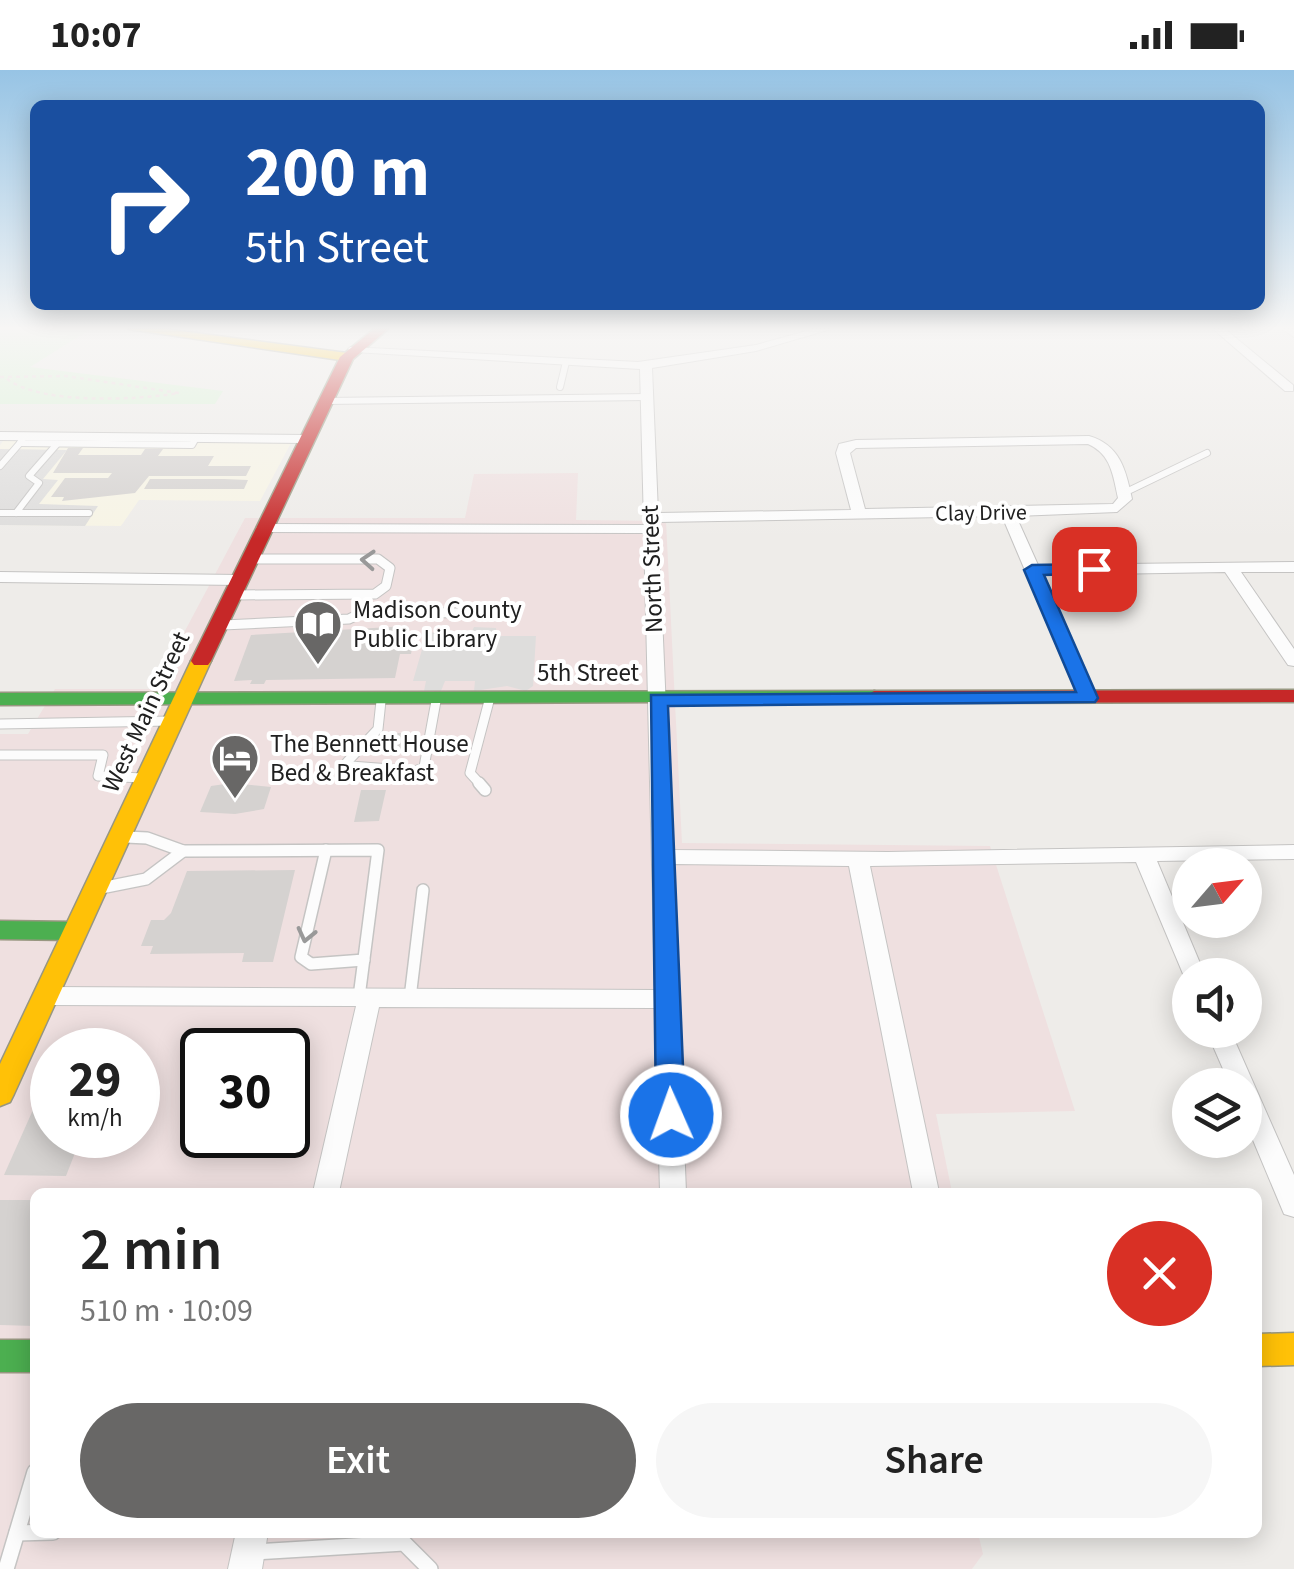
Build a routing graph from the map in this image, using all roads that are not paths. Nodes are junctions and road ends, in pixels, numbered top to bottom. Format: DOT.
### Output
graph roads {
  1 [pos="437,399"];
  2 [pos="646,399"];
  3 [pos="325,400"];
  4 [pos="0,436"];
  5 [pos="196,438"];
  6 [pos="304,439"];
  7 [pos="22,440"];
  8 [pos="57,444"];
  9 [pos="1207,453"];
  10 [pos="0,466"];
  11 [pos="1124,493"];
  12 [pos="1007,512"];
  13 [pos="0,513"];
  14 [pos="16,513"];
  15 [pos="89,513"];
  16 [pos="860,516"];
  17 [pos="650,523"];
  18 [pos="264,528"];
  19 [pos="1230,568"];
  20 [pos="1294,568"];
  21 [pos="1032,570"];
  22 [pos="0,577"];
  23 [pos="240,578"];
  24 [pos="365,595"];
  25 [pos="359,612"];
  26 [pos="464,613"];
  27 [pos="217,625"];
  28 [pos="1294,661"];
  29 [pos="1294,696"];
  30 [pos="1088,698"];
  31 [pos="0,699"];
  32 [pos="182,699"];
  33 [pos="382,700"];
  34 [pos="658,700"];
  35 [pos="436,701"];
  36 [pos="489,701"];
  37 [pos="172,721"];
  38 [pos="0,724"];
  39 [pos="0,755"];
  40 [pos="146,778"];
  41 [pos="484,790"];
  42 [pos="118,836"];
  43 [pos="326,850"];
  44 [pos="183,852"];
  45 [pos="1294,852"];
  46 [pos="1144,856"];
  47 [pos="665,857"];
  48 [pos="858,859"];
  49 [pos="94,888"];
  50 [pos="422,890"];
  51 [pos="0,930"];
  52 [pos="74,930"];
  53 [pos="1187,958"];
  54 [pos="364,960"];
  55 [pos="48,996"];
  56 [pos="364,998"];
  57 [pos="410,998"];
  58 [pos="668,999"];
  59 [pos="0,1094"];
  60 [pos="1262,1131"];
  61 [pos="327,1188"];
  62 [pos="673,1188"];
  63 [pos="925,1188"];
  64 [pos="1294,1205"];
  65 [pos="1262,1350"];
  66 [pos="1294,1350"];
  67 [pos="0,1356"];
  68 [pos="30,1356"];
  69 [pos="30,1489"];
  70 [pos="17,1533"];
  71 [pos="30,1533"];
  72 [pos="248,1551"];
  73 [pos="6,1569"];
  74 [pos="430,1569"];
  1 -- 3 [label="lane"];
  2 -- 17 [label="street, North Street"];
  3 -- 6 [label="main road, West Main Street"];
  4 -- 7 [label="street"];
  5 -- 6 [label="street"];
  5 -- 7 [label="street"];
  5 -- 8 [label="lane"];
  6 -- 18 [label="main road, West Main Street"];
  7 -- 8 [label="lane"];
  7 -- 10 [label="lane"];
  8 -- 14 [label="lane"];
  9 -- 11 [label="lane"];
  11 -- 12 [label="street, Clay Drive"];
  11 -- 16 [label="street"];
  12 -- 16 [label="street, Clay Drive"];
  12 -- 21 [label="street"];
  13 -- 14 [label="lane"];
  14 -- 15 [label="lane"];
  16 -- 17 [label="street, Clay Drive"];
  17 -- 18 [label="street, Clay Drive"];
  17 -- 34 [label="street, North Street"];
  18 -- 23 [label="main road, West Main Street"];
  19 -- 20 [label="street"];
  19 -- 21 [label="street"];
  19 -- 28 [label="street"];
  21 -- 30 [label="street"];
  22 -- 23 [label="street"];
  23 -- 24 [label="lane"];
  24 -- 23 [label="lane, one-way"];
  23 -- 27 [label="main road, West Main Street"];
  24 -- 25 [label="lane"];
  25 -- 26 [label="lane"];
  25 -- 27 [label="lane"];
  27 -- 32 [label="main road, West Main Street"];
  29 -- 30 [label="main road, 5th Street"];
  30 -- 34 [label="main road, 5th Street"];
  31 -- 32 [label="main road, 5th Street"];
  32 -- 33 [label="main road, 5th Street"];
  32 -- 37 [label="main road, West Main Street"];
  33 -- 35 [label="main road, 5th Street"];
  33 -- 35 [label="lane"];
  34 -- 36 [label="main road, 5th Street"];
  34 -- 47 [label="street, North Street"];
  35 -- 36 [label="main road, 5th Street"];
  36 -- 41 [label="lane"];
  37 -- 38 [label="lane"];
  37 -- 40 [label="main road, West Main Street"];
  39 -- 40 [label="lane"];
  40 -- 42 [label="main road, West Main Street"];
  42 -- 44 [label="lane"];
  42 -- 49 [label="main road, West Main Street"];
  43 -- 44 [label="lane"];
  43 -- 54 [label="lane"];
  43 -- 54 [label="lane, one-way"];
  44 -- 49 [label="lane"];
  45 -- 46 [label="street"];
  46 -- 48 [label="street"];
  46 -- 53 [label="street"];
  47 -- 48 [label="street"];
  47 -- 58 [label="street, North Street"];
  48 -- 63 [label="street"];
  49 -- 52 [label="main road, West Main Street"];
  50 -- 57 [label="lane"];
  51 -- 52 [label="main road"];
  52 -- 55 [label="main road, West Main Street"];
  54 -- 56 [label="lane"];
  55 -- 56 [label="street"];
  55 -- 59 [label="main road, West Main Street"];
  56 -- 57 [label="street"];
  56 -- 61 [label="street"];
  57 -- 58 [label="street"];
  58 -- 62 [label="street, North Street"];
  60 -- 64 [label="street"];
  65 -- 66 [label="main road"];
  67 -- 68 [label="main road"];
  69 -- 70 [label="lane"];
  70 -- 71 [label="lane"];
  70 -- 73 [label="lane"];
  72 -- 74 [label="lane"];
}
